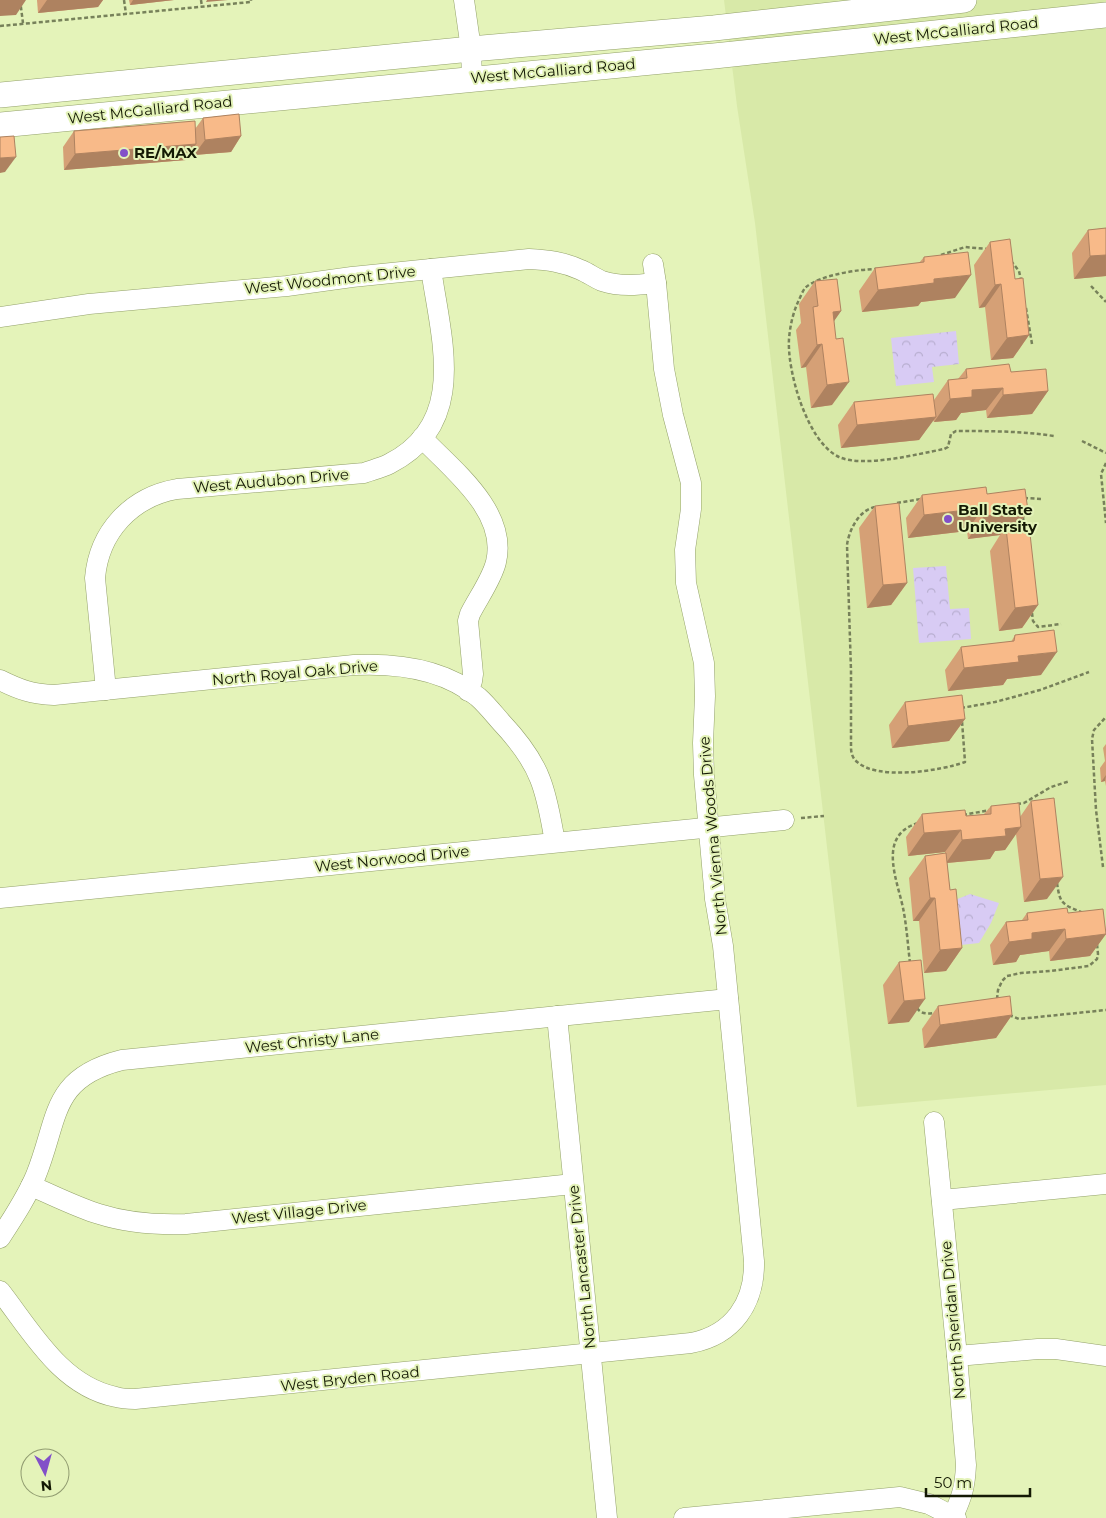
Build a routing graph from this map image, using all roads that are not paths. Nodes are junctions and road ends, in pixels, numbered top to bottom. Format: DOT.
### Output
graph roads {
  1 [pos="464,0"];
  2 [pos="964,0"];
  3 [pos="1106,15"];
  4 [pos="470,49"];
  5 [pos="472,79"];
  6 [pos="0,95"];
  7 [pos="0,125"];
  8 [pos="431,269"];
  9 [pos="654,274"];
  10 [pos="0,316"];
  11 [pos="422,438"];
  12 [pos="0,680"];
  13 [pos="106,690"];
  14 [pos="468,691"];
  15 [pos="784,820"];
  16 [pos="709,827"];
  17 [pos="555,842"];
  18 [pos="0,898"];
  19 [pos="728,999"];
  20 [pos="557,1016"];
  21 [pos="934,1122"];
  22 [pos="573,1184"];
  23 [pos="1106,1184"];
  24 [pos="31,1186"];
  25 [pos="942,1200"];
  26 [pos="0,1238"];
  27 [pos="0,1291"];
  28 [pos="735,1318"];
  29 [pos="590,1354"];
  30 [pos="957,1356"];
  31 [pos="1106,1356"];
  32 [pos="801,1512"];
  33 [pos="954,1517"];
  34 [pos="607,1518"];
  35 [pos="684,1518"];
  1 -- 4 [label="street"];
  2 -- 4 [label="main road, West McGalliard Road"];
  3 -- 5 [label="main road, West McGalliard Road"];
  4 -- 5 [label="street"];
  4 -- 6 [label="main road, West McGalliard Road"];
  5 -- 7 [label="main road, West McGalliard Road"];
  8 -- 9 [label="street, West Woodmont Drive"];
  8 -- 10 [label="street, West Woodmont Drive"];
  8 -- 11 [label="street, West Audubon Drive"];
  9 -- 16 [label="street, North Vienna Woods Drive"];
  11 -- 13 [label="street, West Audubon Drive"];
  11 -- 14 [label="street"];
  12 -- 13 [label="street, North Royal Oak Drive"];
  13 -- 14 [label="street, North Royal Oak Drive"];
  14 -- 17 [label="street, North Royal Oak Drive"];
  15 -- 16 [label="street, West Norwood Drive"];
  16 -- 17 [label="street, West Norwood Drive"];
  16 -- 19 [label="street, North Vienna Woods Drive"];
  17 -- 18 [label="street, West Norwood Drive"];
  19 -- 20 [label="street, West Christy Lane"];
  19 -- 28 [label="street, North Vienna Woods Drive"];
  20 -- 22 [label="street, North Lancaster Drive"];
  20 -- 24 [label="street, West Christy Lane"];
  21 -- 25 [label="street, North Sheridan Drive"];
  22 -- 24 [label="street, West Village Drive"];
  22 -- 29 [label="street, North Lancaster Drive"];
  23 -- 25 [label="street"];
  24 -- 26 [label="street, West Christy Lane"];
  25 -- 30 [label="street, North Sheridan Drive"];
  27 -- 29 [label="street, West Bryden Road"];
  28 -- 29 [label="street, West Bryden Road"];
  29 -- 34 [label="street, North Lancaster Drive"];
  30 -- 31 [label="street"];
  30 -- 33 [label="street, North Sheridan Drive"];
  32 -- 33 [label="street"];
  32 -- 35 [label="street"];
}
